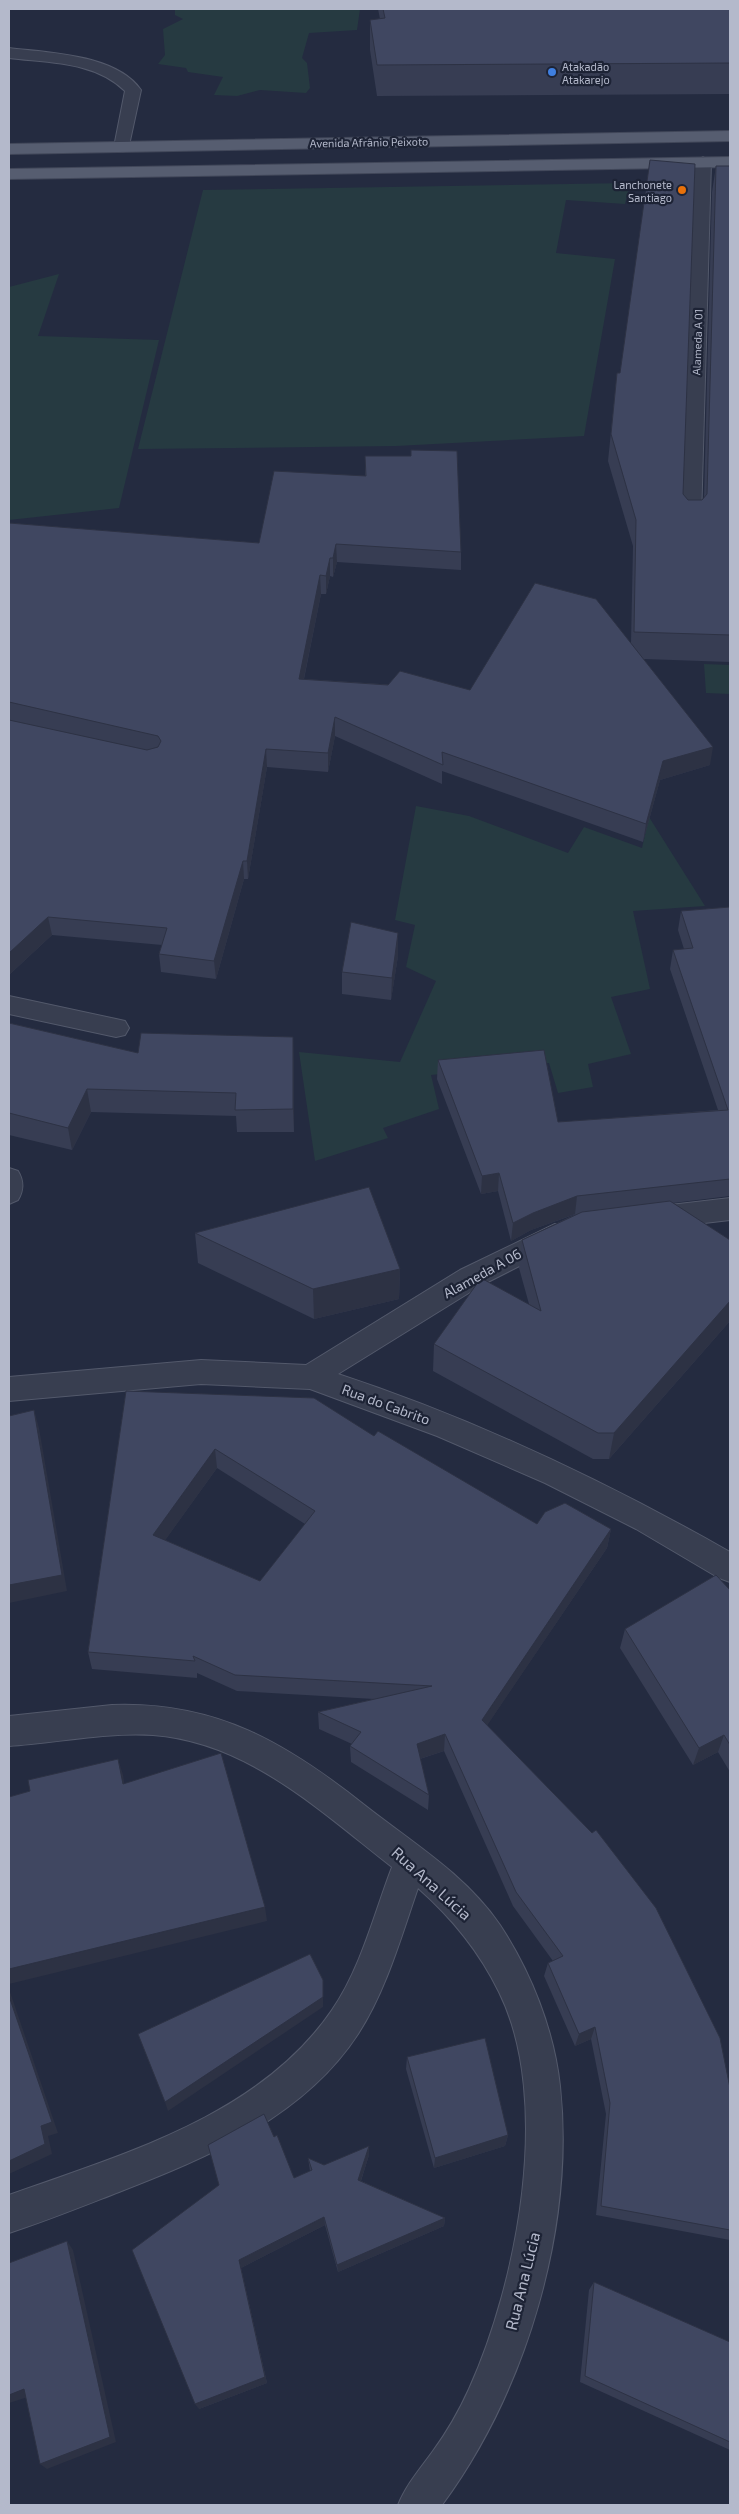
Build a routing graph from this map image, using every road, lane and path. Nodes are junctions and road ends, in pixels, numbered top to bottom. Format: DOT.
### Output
graph roads {
  1 [pos="9,53"];
  2 [pos="730,136"];
  3 [pos="122,147"];
  4 [pos="9,149"];
  5 [pos="703,162"];
  6 [pos="730,162"];
  7 [pos="9,174"];
  8 [pos="691,521"];
  9 [pos="9,1005"];
  10 [pos="116,1028"];
  11 [pos="9,1178"];
  12 [pos="9,1193"];
  13 [pos="730,1209"];
  14 [pos="624,1221"];
  15 [pos="575,1227"];
  16 [pos="310,1377"];
  17 [pos="9,1389"];
  18 [pos="730,1568"];
  19 [pos="9,1731"];
  20 [pos="411,1860"];
  21 [pos="9,2214"];
  22 [pos="418,2505"];
  1 -- 3 [label="street"];
  2 -- 3 [label="main road, Avenida Afrânio Peixoto"];
  3 -- 4 [label="main road, Avenida Afrânio Peixoto"];
  5 -- 6 [label="main road, Avenida Afrânio Peixoto"];
  5 -- 7 [label="main road, Avenida Afrânio Peixoto"];
  5 -- 8 [label="street, Alameda A 01"];
  9 -- 10 [label="street"];
  11 -- 12 [label="street"];
  13 -- 14 [label="street"];
  15 -- 16 [label="street, Alameda A 06"];
  16 -- 17 [label="street, Rua do Cabrito"];
  16 -- 18 [label="street, Rua do Cabrito"];
  19 -- 20 [label="street, Rua Ana Lúcia"];
  20 -- 21 [label="street"];
  20 -- 22 [label="street, Rua Ana Lúcia"];
}
